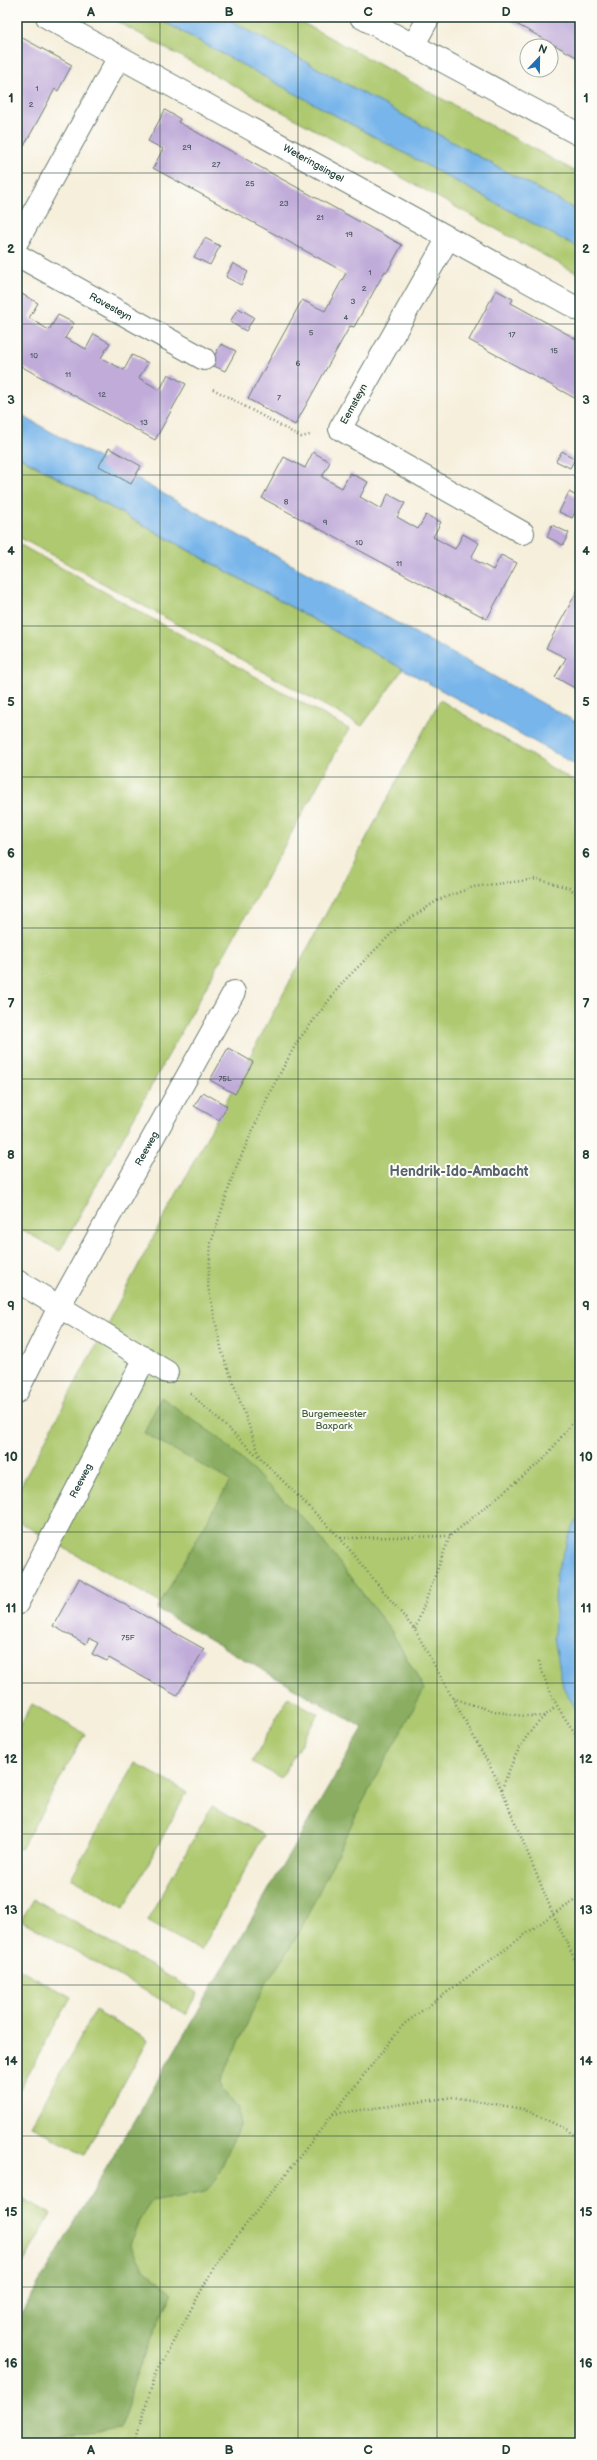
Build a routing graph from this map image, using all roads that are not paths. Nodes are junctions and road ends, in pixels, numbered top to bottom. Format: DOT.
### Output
graph roads {
  1 [pos="47,17"];
  2 [pos="361,17"];
  3 [pos="429,17"];
  4 [pos="413,46"];
  5 [pos="119,57"];
  6 [pos="580,135"];
  7 [pos="448,238"];
  8 [pos="17,242"];
  9 [pos="17,255"];
  10 [pos="580,310"];
  11 [pos="204,359"];
  12 [pos="523,532"];
  13 [pos="234,992"];
  14 [pos="17,1281"];
  15 [pos="60,1306"];
  16 [pos="145,1358"];
  17 [pos="167,1372"];
  18 [pos="17,1392"];
  19 [pos="17,1604"];
  1 -- 5 [label="street, Weteringsingel"];
  2 -- 4 [label="street"];
  3 -- 4 [label="street"];
  4 -- 6 [label="street"];
  5 -- 7 [label="street, Weteringsingel"];
  5 -- 8 [label="street"];
  7 -- 10 [label="street, Weteringsingel"];
  7 -- 12 [label="street, Eemsteyn"];
  9 -- 11 [label="street, Ravesteyn"];
  13 -- 15 [label="street, Reeweg"];
  14 -- 15 [label="street"];
  15 -- 16 [label="street"];
  15 -- 18 [label="street, Reeweg"];
  16 -- 17 [label="street"];
  16 -- 19 [label="street, Reeweg"];
}
